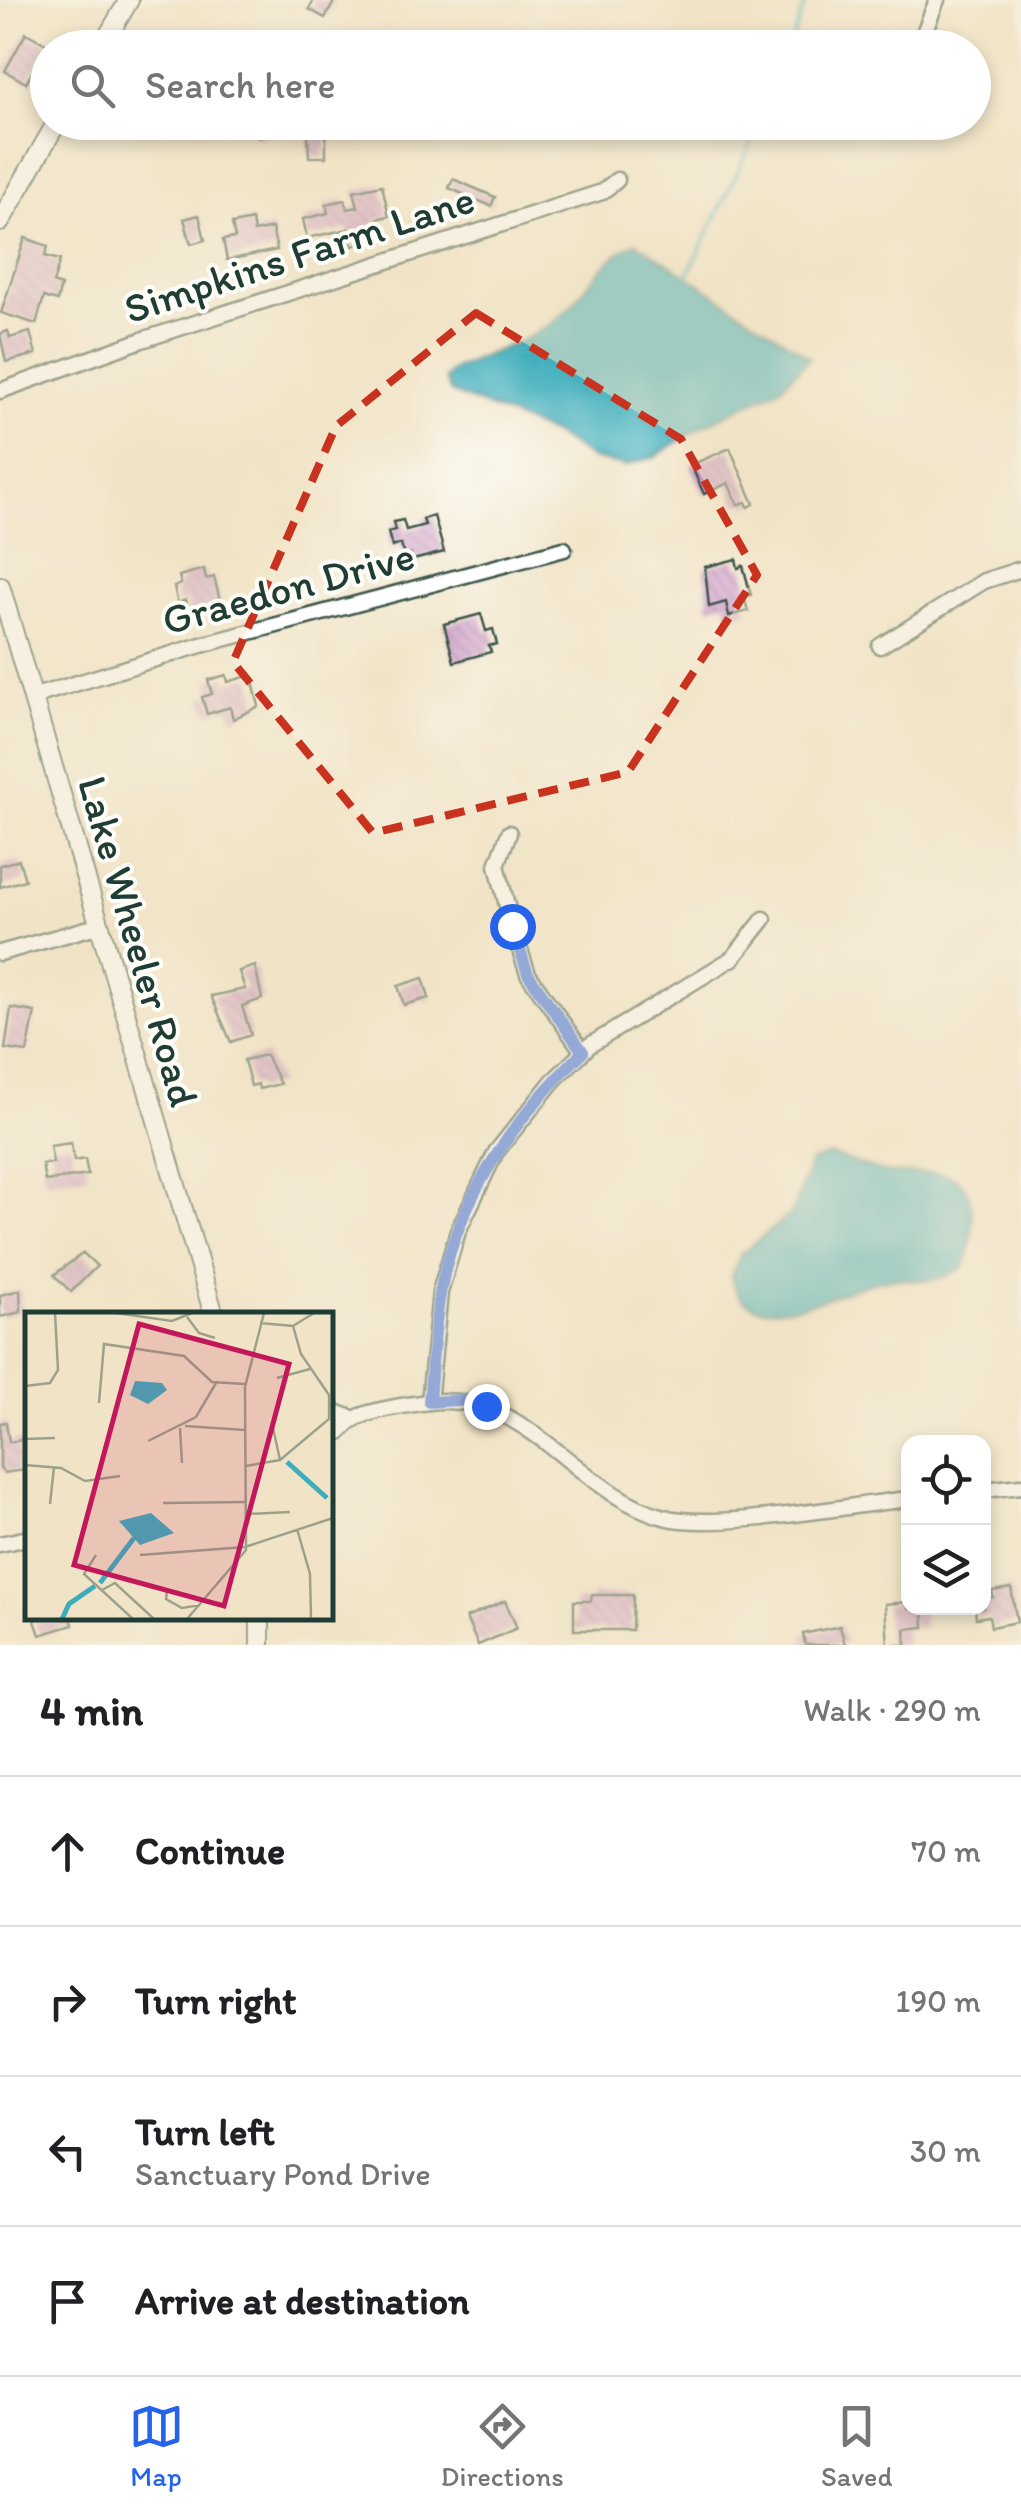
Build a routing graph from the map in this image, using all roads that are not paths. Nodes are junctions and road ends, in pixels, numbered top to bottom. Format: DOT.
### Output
graph roads {
  1 [pos="128,0"];
  2 [pos="937,0"];
  3 [pos="111,30"];
  4 [pos="925,30"];
  5 [pos="48,140"];
  6 [pos="617,180"];
  7 [pos="0,222"];
  8 [pos="0,391"];
  9 [pos="564,549"];
  10 [pos="1021,569"];
  11 [pos="0,586"];
  12 [pos="4,619"];
  13 [pos="880,646"];
  14 [pos="32,697"];
  15 [pos="509,833"];
  16 [pos="764,919"];
  17 [pos="96,926"];
  18 [pos="0,952"];
  19 [pos="583,1052"];
  20 [pos="213,1312"];
  21 [pos="429,1402"];
  22 [pos="332,1411"];
  23 [pos="355,1419"];
  24 [pos="332,1436"];
  25 [pos="1021,1486"];
  26 [pos="991,1489"];
  27 [pos="901,1500"];
  28 [pos="25,1539"];
  29 [pos="0,1544"];
  1 -- 3 [label="street"];
  2 -- 4 [label="street"];
  5 -- 7 [label="street"];
  6 -- 8 [label="street, Simpkins Farm Lane"];
  9 -- 14 [label="street, Graedon Drive"];
  10 -- 13 [label="street"];
  11 -- 12 [label="street, Lake Wheeler Road"];
  12 -- 14 [label="street, Lake Wheeler Road"];
  14 -- 17 [label="street, Lake Wheeler Road"];
  15 -- 19 [label="street"];
  16 -- 19 [label="street"];
  17 -- 18 [label="street"];
  17 -- 20 [label="street, Lake Wheeler Road"];
  19 -- 21 [label="street"];
  21 -- 23 [label="street"];
  21 -- 27 [label="street"];
  22 -- 23 [label="street"];
  23 -- 24 [label="street"];
  25 -- 26 [label="street"];
  28 -- 29 [label="street"];
}
